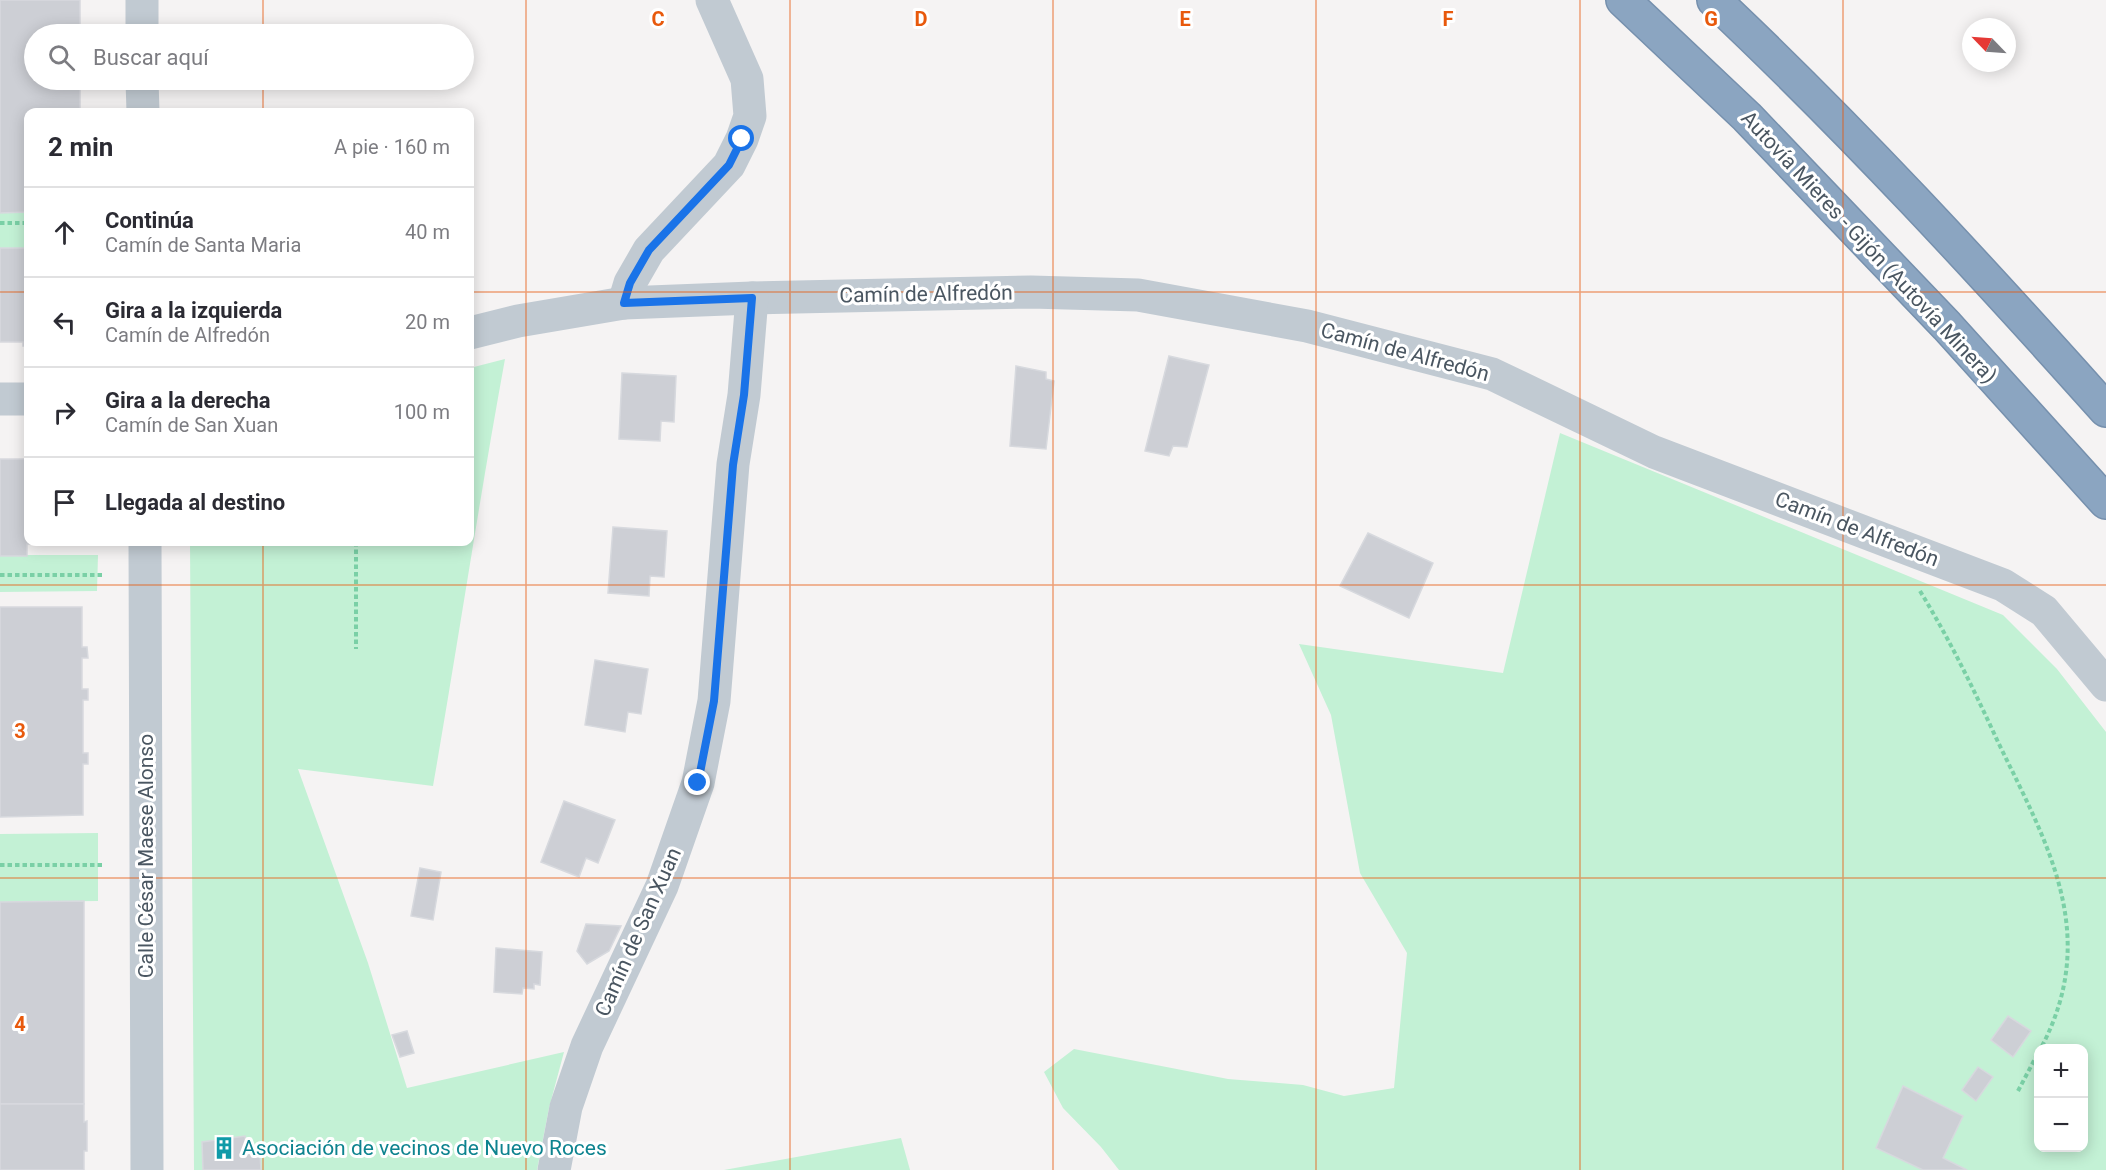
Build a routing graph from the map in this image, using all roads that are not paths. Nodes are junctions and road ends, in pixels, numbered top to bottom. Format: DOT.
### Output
graph roads {
  1 [pos="142,0"];
  2 [pos="712,0"];
  3 [pos="1623,0"];
  4 [pos="1714,0"];
  5 [pos="142,24"];
  6 [pos="142,90"];
  7 [pos="143,108"];
  8 [pos="752,298"];
  9 [pos="624,303"];
  10 [pos="474,332"];
  11 [pos="0,399"];
  12 [pos="24,399"];
  13 [pos="2106,410"];
  14 [pos="2106,502"];
  15 [pos="145,546"];
  16 [pos="2106,686"];
  17 [pos="147,1170"];
  18 [pos="554,1170"];
  1 -- 5 [label="street"];
  2 -- 9 [label="street"];
  3 -- 14 [label="highway, Autovía Mieres - Gijón (Autovía Minera)"];
  4 -- 13 [label="highway"];
  6 -- 7 [label="street"];
  8 -- 9 [label="street, Camín de Alfredón"];
  8 -- 16 [label="street, Camín de Alfredón"];
  8 -- 18 [label="street, Camín de San Xuan"];
  9 -- 10 [label="street, Camín de Alfredón"];
  11 -- 12 [label="street"];
  15 -- 17 [label="street, Calle César Maese Alonso"];
}
